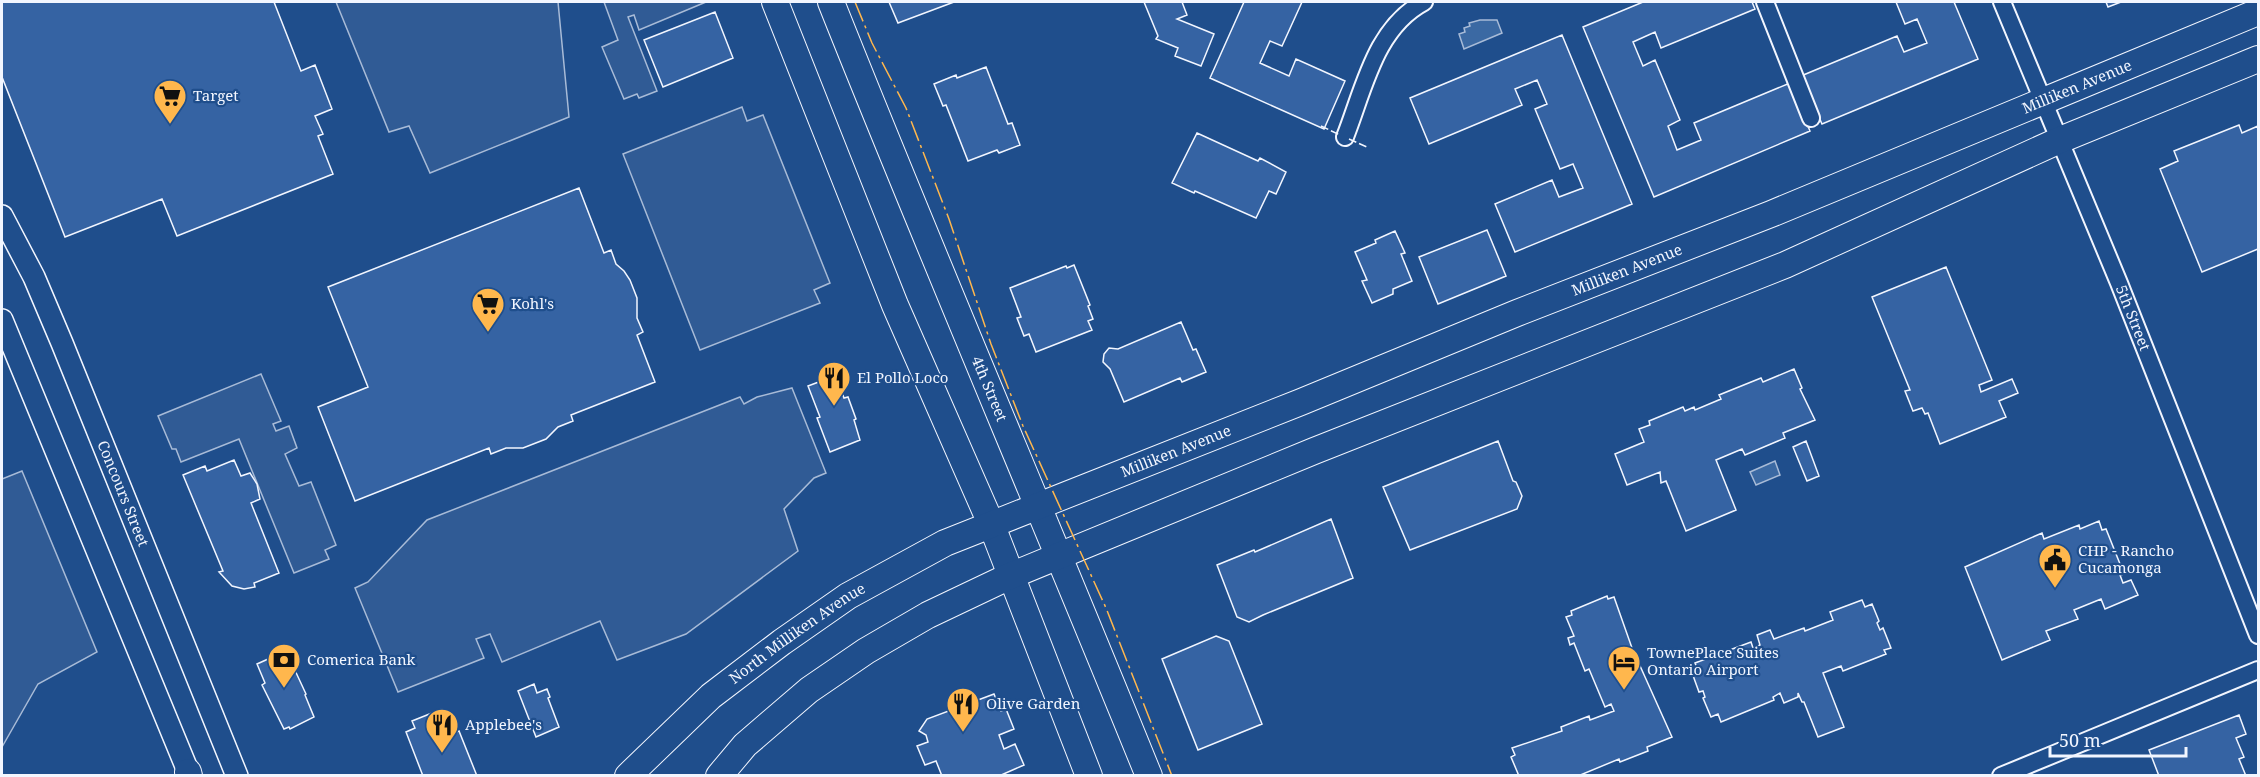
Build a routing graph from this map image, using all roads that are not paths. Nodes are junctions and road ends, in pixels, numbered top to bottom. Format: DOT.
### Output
graph roads {
  1 [pos="775,2"];
  2 [pos="831,2"];
  3 [pos="1424,2"];
  4 [pos="1765,2"];
  5 [pos="2002,2"];
  6 [pos="2259,12"];
  7 [pos="2259,59"];
  8 [pos="2044,99"];
  9 [pos="1811,118"];
  10 [pos="1345,137"];
  11 [pos="2060,140"];
  12 [pos="2,216"];
  13 [pos="2,320"];
  14 [pos="1040,506"];
  15 [pos="992,526"];
  16 [pos="1059,555"];
  17 [pos="1010,576"];
  18 [pos="2259,635"];
  19 [pos="2259,670"];
  20 [pos="189,774"];
  21 [pos="237,776"];
  22 [pos="628,776"];
  23 [pos="719,776"];
  24 [pos="1089,776"];
  25 [pos="1149,776"];
  26 [pos="2001,776"];
  1 -- 15 [label="main road"];
  2 -- 14 [label="main road, 4th Street"];
  3 -- 10 [label="street"];
  4 -- 9 [label="street"];
  5 -- 8 [label="street, 5th Street"];
  6 -- 8 [label="main road, Milliken Avenue"];
  7 -- 11 [label="main road"];
  8 -- 11 [label="street, 5th Street"];
  8 -- 14 [label="main road, Milliken Avenue"];
  11 -- 16 [label="main road"];
  11 -- 18 [label="street, 5th Street"];
  12 -- 21 [label="street, Concours Street"];
  13 -- 20 [label="street"];
  14 -- 15 [label="main road, Milliken Avenue"];
  14 -- 16 [label="main road, 4th Street"];
  15 -- 17 [label="main road"];
  15 -- 22 [label="main road, North Milliken Avenue"];
  16 -- 17 [label="main road"];
  16 -- 25 [label="main road, 4th Street"];
  17 -- 23 [label="main road"];
  17 -- 24 [label="main road"];
  19 -- 26 [label="street"];
}
